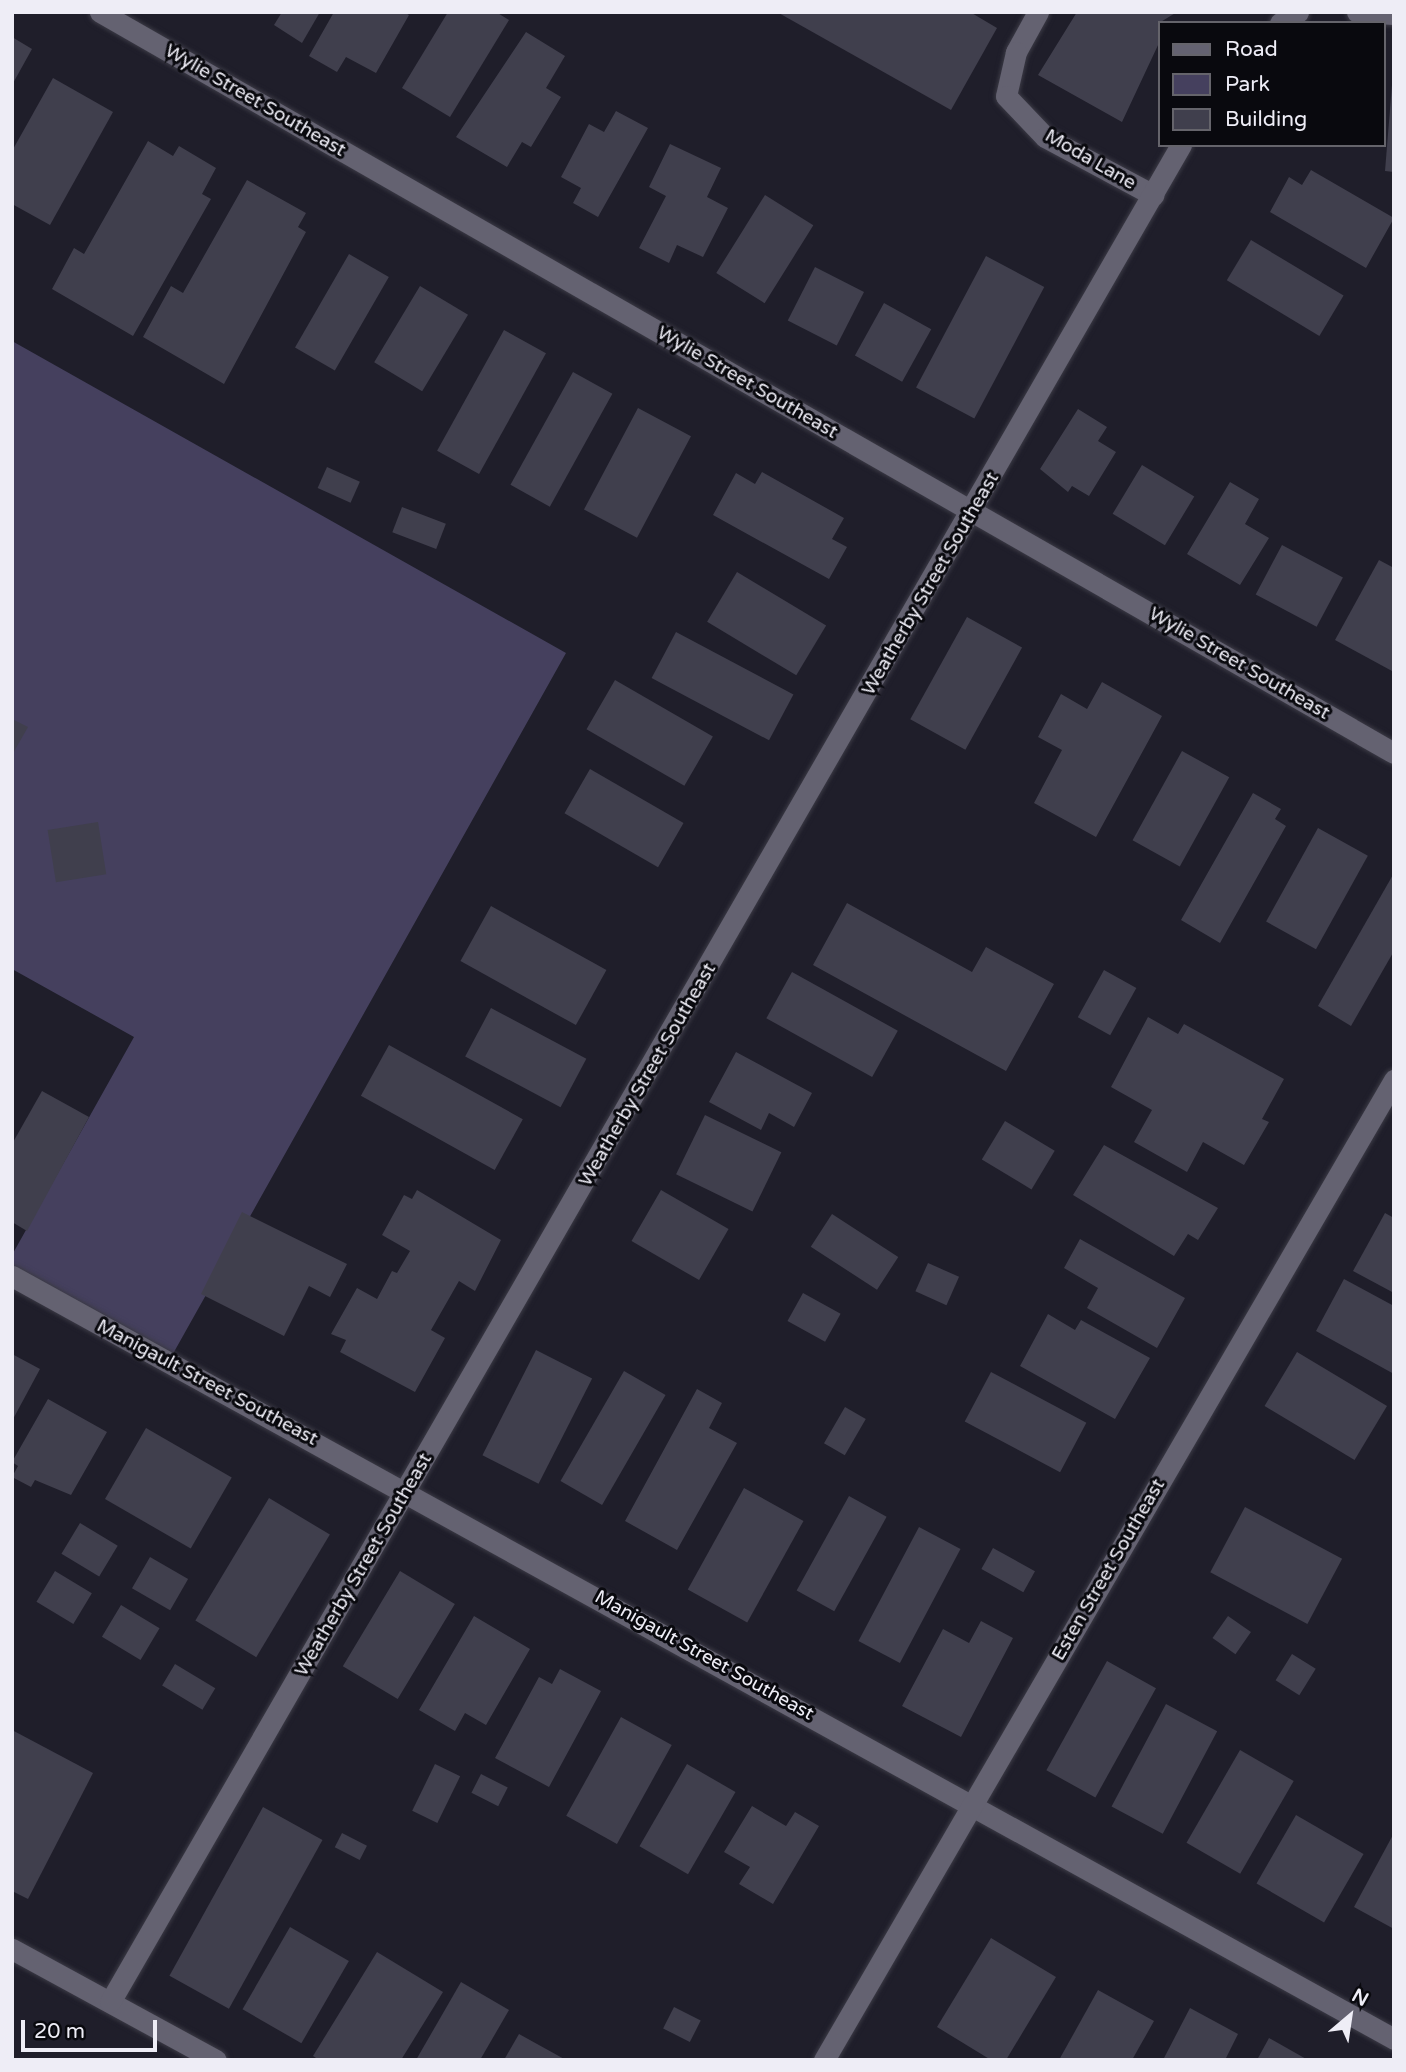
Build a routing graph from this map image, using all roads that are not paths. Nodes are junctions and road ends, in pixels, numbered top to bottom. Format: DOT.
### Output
graph roads {
  1 [pos="100,12"];
  2 [pos="1038,12"];
  3 [pos="1357,12"];
  4 [pos="1394,14"];
  5 [pos="1180,147"];
  6 [pos="1153,195"];
  7 [pos="972,512"];
  8 [pos="1394,753"];
  9 [pos="1394,1080"];
  10 [pos="12,1276"];
  11 [pos="407,1491"];
  12 [pos="972,1805"];
  13 [pos="12,1949"];
  14 [pos="110,2002"];
  15 [pos="1394,2039"];
  16 [pos="216,2060"];
  17 [pos="824,2060"];
  1 -- 7 [label="street, Wylie Street Southeast"];
  2 -- 6 [label="street, Moda Lane"];
  3 -- 4 [label="street"];
  5 -- 6 [label="street, Weatherby Street Southeast"];
  6 -- 7 [label="street, Weatherby Street Southeast"];
  7 -- 8 [label="street, Wylie Street Southeast"];
  7 -- 11 [label="street, Weatherby Street Southeast"];
  9 -- 12 [label="street, Esten Street Southeast"];
  10 -- 11 [label="street, Manigault Street Southeast"];
  11 -- 12 [label="street, Manigault Street Southeast"];
  11 -- 14 [label="street, Weatherby Street Southeast"];
  12 -- 15 [label="street, Manigault Street Southeast"];
  12 -- 17 [label="street, Esten Street Southeast"];
  13 -- 14 [label="street"];
  14 -- 16 [label="street"];
}
